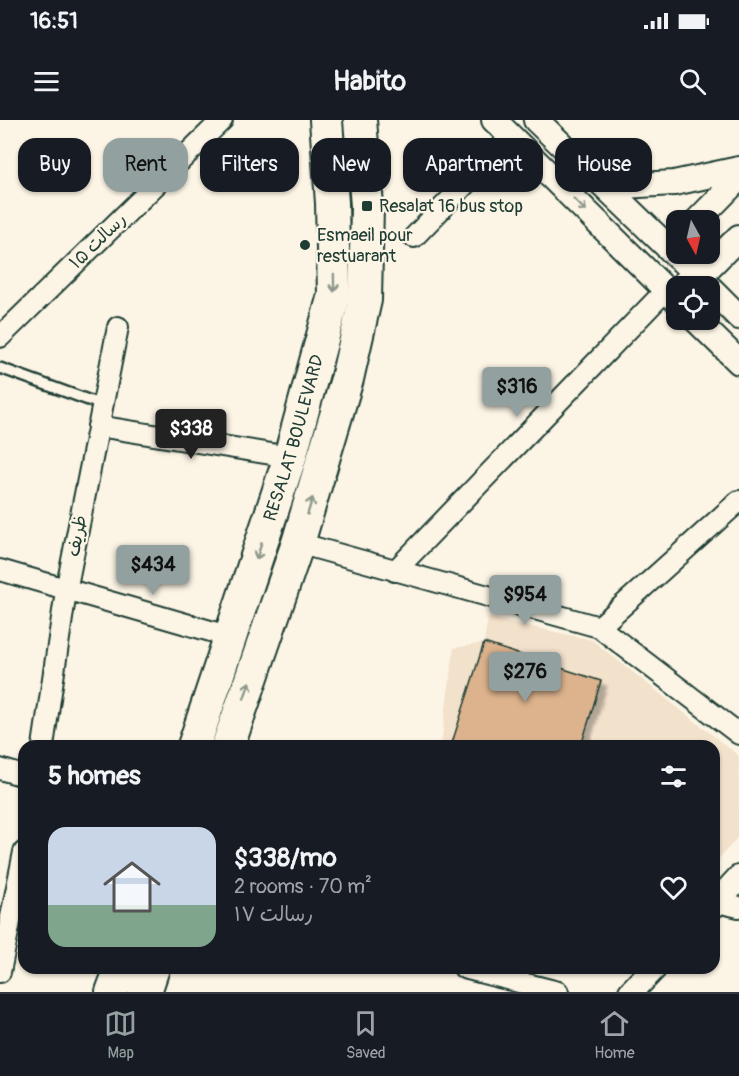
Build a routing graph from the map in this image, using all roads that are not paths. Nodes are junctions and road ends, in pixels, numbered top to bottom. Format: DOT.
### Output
graph roads {
  1 [pos="222,120"];
  2 [pos="326,120"];
  3 [pos="360,120"];
  4 [pos="536,120"];
  5 [pos="502,128"];
  6 [pos="555,138"];
  7 [pos="739,169"];
  8 [pos="739,178"];
  9 [pos="652,184"];
  10 [pos="612,192"];
  11 [pos="708,210"];
  12 [pos="414,237"];
  13 [pos="739,237"];
  14 [pos="666,239"];
  15 [pos="689,264"];
  16 [pos="699,276"];
  17 [pos="712,276"];
  18 [pos="666,290"];
  19 [pos="720,298"];
  20 [pos="666,300"];
  21 [pos="739,317"];
  22 [pos="118,327"];
  23 [pos="706,330"];
  24 [pos="0,337"];
  25 [pos="739,362"];
  26 [pos="0,368"];
  27 [pos="102,405"];
  28 [pos="98,426"];
  29 [pos="290,457"];
  30 [pos="739,501"];
  31 [pos="298,543"];
  32 [pos="0,570"];
  33 [pos="395,571"];
  34 [pos="66,591"];
  35 [pos="599,627"];
  36 [pos="231,637"];
  37 [pos="739,734"];
  38 [pos="44,740"];
  39 [pos="196,740"];
  40 [pos="230,740"];
  41 [pos="0,769"];
  42 [pos="18,774"];
  43 [pos="739,878"];
  44 [pos="18,882"];
  45 [pos="723,904"];
  46 [pos="0,972"];
  47 [pos="119,974"];
  48 [pos="151,974"];
  49 [pos="488,974"];
  50 [pos="648,974"];
  51 [pos="112,992"];
  52 [pos="145,992"];
  53 [pos="558,992"];
  54 [pos="631,992"];
  1 -- 24 [label="street, رسالت ۱۵"];
  2 -- 29 [label="main road, RESALAT BOULEVARD, one-way"];
  31 -- 3 [label="main road, RESALAT BOULEVARD, one-way"];
  4 -- 6 [label="street"];
  5 -- 12 [label="street"];
  5 -- 18 [label="street, one-way"];
  7 -- 9 [label="street"];
  8 -- 11 [label="street"];
  10 -- 14 [label="street"];
  13 -- 17 [label="street"];
  15 -- 16 [label="street"];
  19 -- 21 [label="street"];
  20 -- 33 [label="street"];
  22 -- 27 [label="street, ظریف"];
  23 -- 25 [label="street"];
  26 -- 27 [label="lane"];
  27 -- 28 [label="street, ظریف"];
  28 -- 29 [label="street"];
  28 -- 34 [label="street, ظریف"];
  29 -- 36 [label="main road, RESALAT BOULEVARD, one-way"];
  30 -- 35 [label="street"];
  31 -- 33 [label="street"];
  40 -- 31 [label="main road, RESALAT BOULEVARD, one-way"];
  32 -- 34 [label="street"];
  33 -- 35 [label="street"];
  34 -- 36 [label="street"];
  34 -- 38 [label="street, ظریف"];
  35 -- 37 [label="street"];
  36 -- 39 [label="main road, RESALAT BOULEVARD"];
  41 -- 42 [label="street"];
  43 -- 45 [label="street"];
  44 -- 46 [label="street"];
  47 -- 51 [label="main road"];
  48 -- 52 [label="main road"];
  49 -- 53 [label="street"];
  50 -- 54 [label="street"];
}
